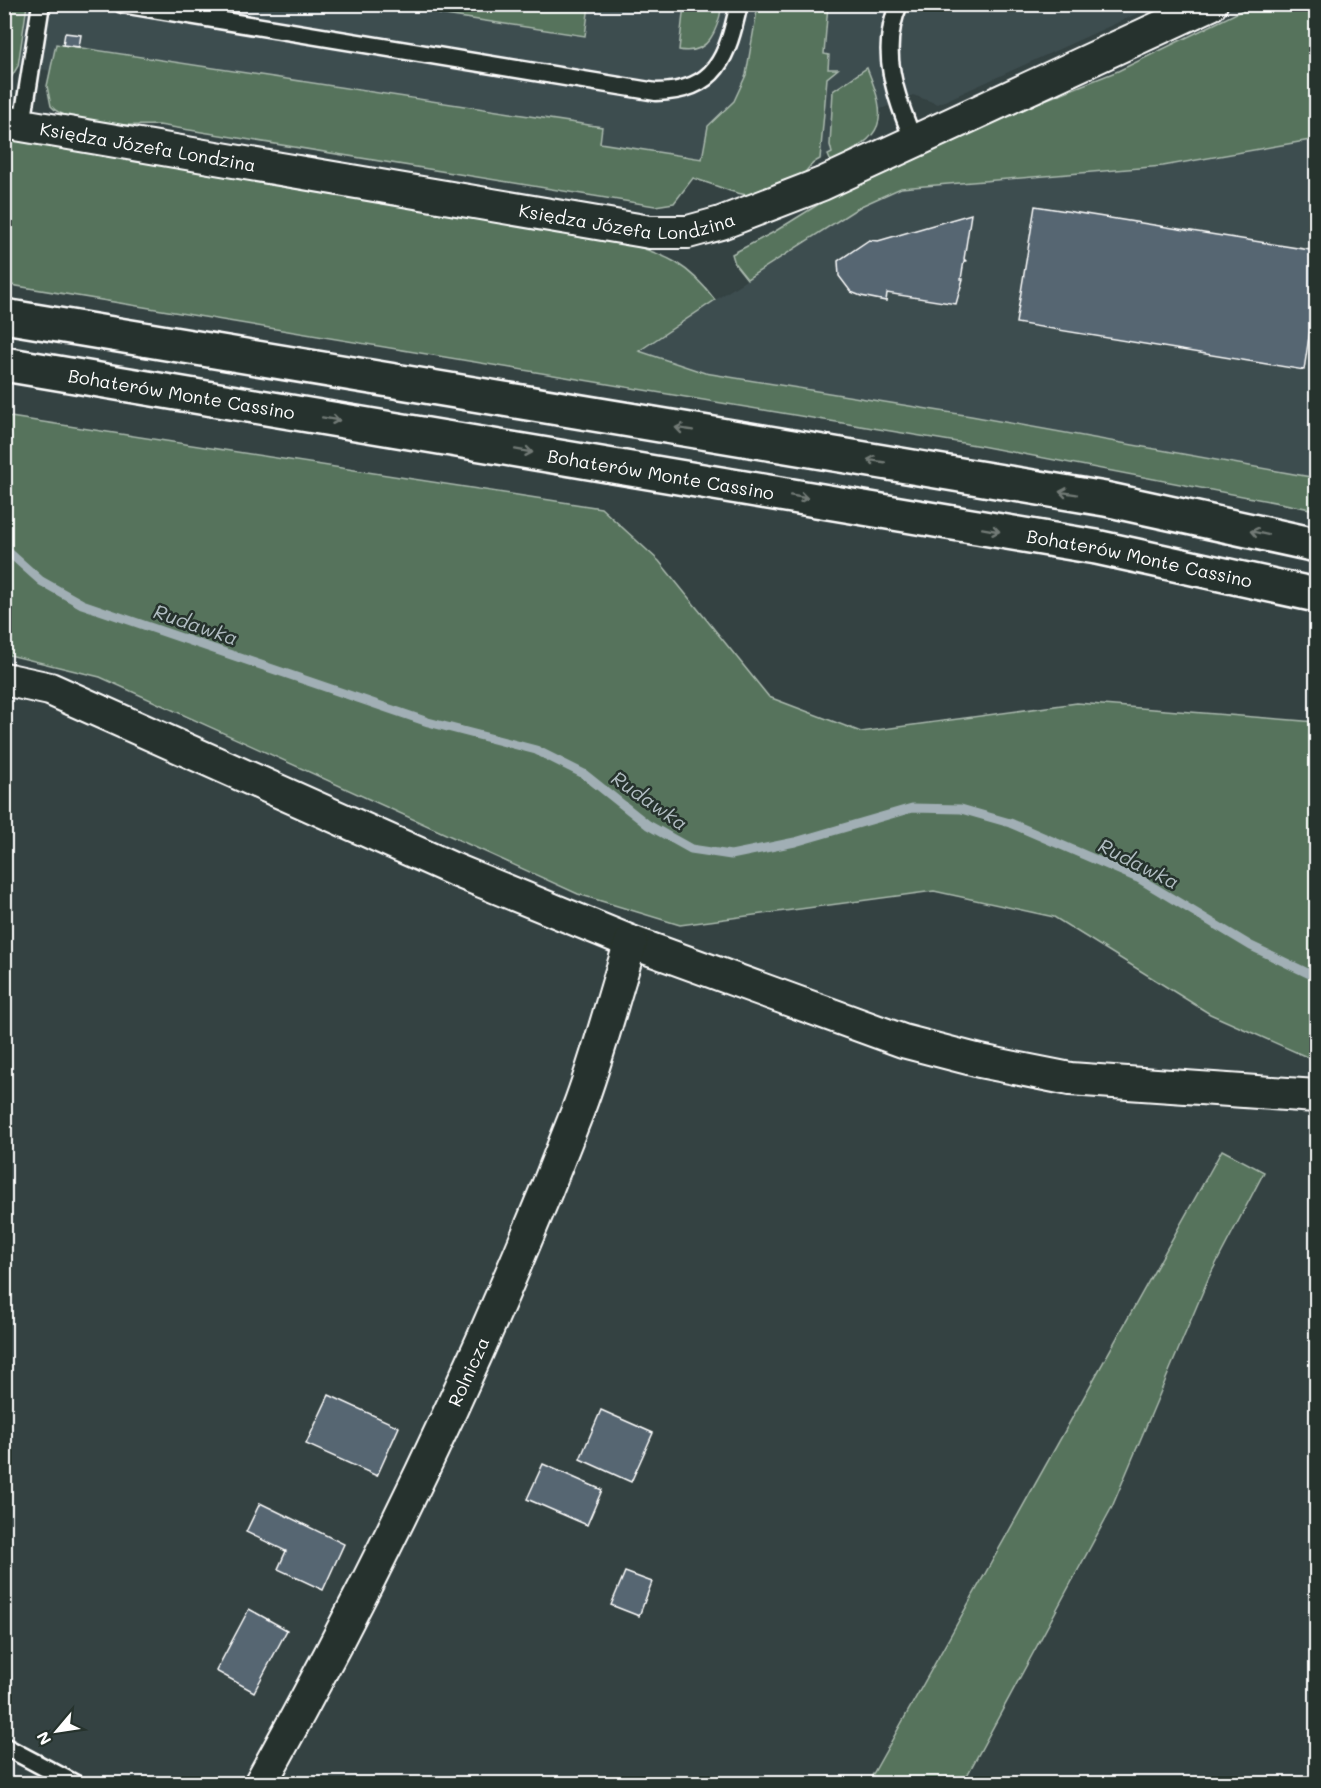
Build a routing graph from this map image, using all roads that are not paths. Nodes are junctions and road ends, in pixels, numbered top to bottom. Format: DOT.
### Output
graph roads {
  1 [pos="41,4"];
  2 [pos="122,4"];
  3 [pos="739,4"];
  4 [pos="899,4"];
  5 [pos="1210,4"];
  6 [pos="13,123"];
  7 [pos="914,142"];
  8 [pos="4,316"];
  9 [pos="4,364"];
  10 [pos="1317,546"];
  11 [pos="1317,595"];
  12 [pos="4,679"];
  13 [pos="631,942"];
  14 [pos="1317,1096"];
  15 [pos="4,1746"];
  16 [pos="76,1784"];
  17 [pos="260,1784"];
  1 -- 6 [label="lane"];
  2 -- 3 [label="lane"];
  4 -- 7 [label="lane"];
  5 -- 7 [label="street, Księdza Józefa Londzina"];
  6 -- 7 [label="street, Księdza Józefa Londzina"];
  10 -- 8 [label="highway, one-way"];
  9 -- 11 [label="highway, Bohaterów Monte Cassino, one-way"];
  12 -- 13 [label="street"];
  13 -- 14 [label="street"];
  13 -- 17 [label="street, Rolnicza"];
  15 -- 16 [label="lane"];
}
